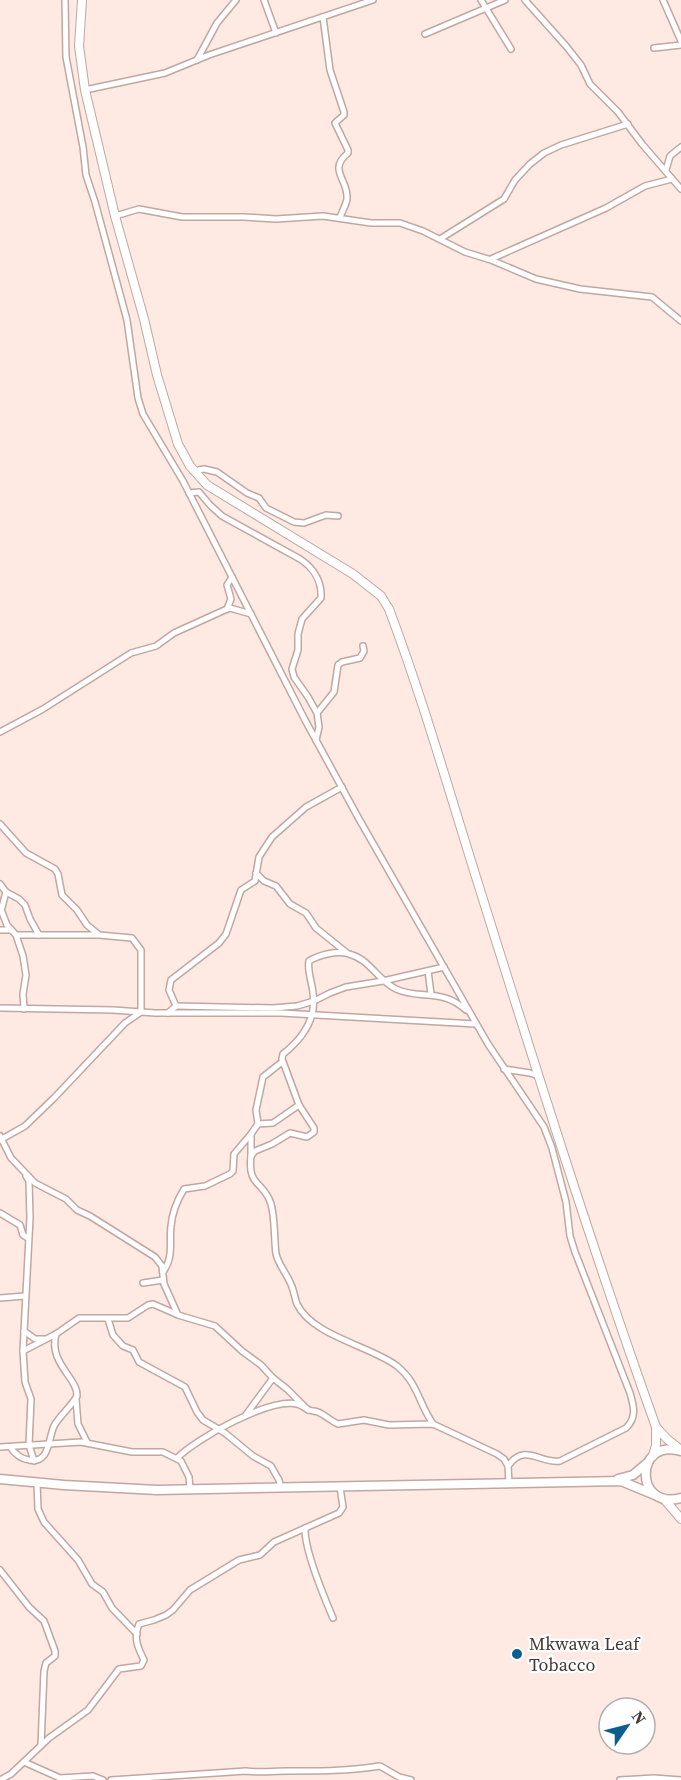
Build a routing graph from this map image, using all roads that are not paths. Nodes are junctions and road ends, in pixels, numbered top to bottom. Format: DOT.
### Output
graph roads {
  1 [pos="65,0"];
  2 [pos="82,0"];
  3 [pos="236,0"];
  4 [pos="264,0"];
  5 [pos="373,0"];
  6 [pos="481,0"];
  7 [pos="505,0"];
  8 [pos="525,0"];
  9 [pos="663,0"];
  10 [pos="360,2"];
  11 [pos="485,9"];
  12 [pos="323,17"];
  13 [pos="276,33"];
  14 [pos="425,34"];
  15 [pos="681,43"];
  16 [pos="654,48"];
  17 [pos="511,49"];
  18 [pos="197,60"];
  19 [pos="85,90"];
  20 [pos="628,123"];
  21 [pos="681,147"];
  22 [pos="666,170"];
  23 [pos="672,179"];
  24 [pos="681,189"];
  25 [pos="116,216"];
  26 [pos="340,218"];
  27 [pos="440,239"];
  28 [pos="491,260"];
  29 [pos="681,321"];
  30 [pos="193,471"];
  31 [pos="189,493"];
  32 [pos="338,516"];
  33 [pos="232,577"];
  34 [pos="226,609"];
  35 [pos="251,614"];
  36 [pos="363,646"];
  37 [pos="316,713"];
  38 [pos="0,732"];
  39 [pos="316,740"];
  40 [pos="342,787"];
  41 [pos="0,824"];
  42 [pos="256,873"];
  43 [pos="0,884"];
  44 [pos="6,892"];
  45 [pos="1,909"];
  46 [pos="0,930"];
  47 [pos="11,930"];
  48 [pos="16,935"];
  49 [pos="39,935"];
  50 [pos="99,935"];
  51 [pos="347,953"];
  52 [pos="444,967"];
  53 [pos="428,970"];
  54 [pos="383,981"];
  55 [pos="430,994"];
  56 [pos="314,1001"];
  57 [pos="176,1005"];
  58 [pos="0,1008"];
  59 [pos="24,1009"];
  60 [pos="141,1012"];
  61 [pos="168,1013"];
  62 [pos="470,1014"];
  63 [pos="312,1015"];
  64 [pos="476,1024"];
  65 [pos="282,1062"];
  66 [pos="504,1070"];
  67 [pos="538,1076"];
  68 [pos="299,1105"];
  69 [pos="258,1124"];
  70 [pos="251,1134"];
  71 [pos="0,1138"];
  72 [pos="251,1156"];
  73 [pos="26,1174"];
  74 [pos="0,1213"];
  75 [pos="28,1238"];
  76 [pos="163,1272"];
  77 [pos="163,1280"];
  78 [pos="143,1283"];
  79 [pos="25,1296"];
  80 [pos="0,1298"];
  81 [pos="178,1315"];
  82 [pos="108,1319"];
  83 [pos="24,1331"];
  84 [pos="56,1334"];
  85 [pos="47,1339"];
  86 [pos="54,1343"];
  87 [pos="23,1351"];
  88 [pos="273,1378"];
  89 [pos="76,1400"];
  90 [pos="308,1410"];
  91 [pos="245,1416"];
  92 [pos="433,1424"];
  93 [pos="656,1427"];
  94 [pos="218,1429"];
  95 [pos="87,1442"];
  96 [pos="29,1444"];
  97 [pos="49,1444"];
  98 [pos="0,1447"];
  99 [pos="10,1447"];
  100 [pos="681,1451"];
  101 [pos="177,1458"];
  102 [pos="651,1458"];
  103 [pos="34,1461"];
  104 [pos="508,1466"];
  105 [pos="0,1479"];
  106 [pos="612,1481"];
  107 [pos="37,1483"];
  108 [pos="509,1484"];
  109 [pos="340,1487"];
  110 [pos="281,1488"];
  111 [pos="190,1490"];
  112 [pos="655,1495"];
  113 [pos="681,1498"];
  114 [pos="664,1499"];
  115 [pos="681,1519"];
  116 [pos="305,1528"];
  117 [pos="0,1570"];
  118 [pos="333,1618"];
  119 [pos="136,1634"];
  120 [pos="41,1745"];
  121 [pos="24,1762"];
  122 [pos="0,1780"];
  123 [pos="103,1780"];
  124 [pos="111,1780"];
  125 [pos="411,1780"];
  126 [pos="620,1780"];
  127 [pos="681,1780"];
  1 -- 31 [label="street"];
  2 -- 19 [label="main road"];
  3 -- 18 [label="street"];
  4 -- 13 [label="street"];
  5 -- 10 [label="street"];
  6 -- 11 [label="street"];
  7 -- 11 [label="street"];
  8 -- 20 [label="street"];
  9 -- 15 [label="street"];
  10 -- 12 [label="street"];
  11 -- 14 [label="street"];
  11 -- 17 [label="street"];
  12 -- 13 [label="street"];
  12 -- 26 [label="street"];
  13 -- 18 [label="street"];
  15 -- 16 [label="street"];
  18 -- 19 [label="street"];
  19 -- 25 [label="main road"];
  20 -- 22 [label="street"];
  20 -- 27 [label="street"];
  21 -- 22 [label="street"];
  22 -- 23 [label="street"];
  23 -- 24 [label="street"];
  23 -- 28 [label="street"];
  25 -- 26 [label="street"];
  25 -- 30 [label="main road"];
  26 -- 27 [label="street"];
  27 -- 28 [label="street"];
  28 -- 29 [label="street"];
  30 -- 32 [label="street"];
  30 -- 67 [label="main road"];
  31 -- 33 [label="street"];
  31 -- 37 [label="street"];
  33 -- 34 [label="street"];
  33 -- 35 [label="street"];
  34 -- 35 [label="street"];
  34 -- 38 [label="street"];
  35 -- 39 [label="street"];
  36 -- 37 [label="street"];
  37 -- 39 [label="street"];
  39 -- 40 [label="street"];
  40 -- 42 [label="street"];
  40 -- 52 [label="street"];
  41 -- 50 [label="street"];
  42 -- 51 [label="street"];
  42 -- 57 [label="street"];
  43 -- 44 [label="street"];
  44 -- 45 [label="street"];
  44 -- 49 [label="street"];
  45 -- 47 [label="street"];
  46 -- 47 [label="street"];
  47 -- 48 [label="street"];
  48 -- 49 [label="street"];
  48 -- 59 [label="street"];
  49 -- 50 [label="street"];
  50 -- 60 [label="street"];
  51 -- 54 [label="street"];
  51 -- 56 [label="street"];
  52 -- 53 [label="street"];
  52 -- 62 [label="street"];
  53 -- 54 [label="street"];
  53 -- 55 [label="street"];
  54 -- 55 [label="street"];
  54 -- 56 [label="street"];
  55 -- 62 [label="street"];
  56 -- 57 [label="street"];
  56 -- 63 [label="street"];
  57 -- 61 [label="street"];
  58 -- 59 [label="street"];
  59 -- 60 [label="street"];
  60 -- 61 [label="street"];
  60 -- 71 [label="street"];
  61 -- 63 [label="street"];
  62 -- 64 [label="street"];
  63 -- 64 [label="street"];
  63 -- 65 [label="street"];
  64 -- 66 [label="street"];
  65 -- 68 [label="street"];
  65 -- 69 [label="street"];
  66 -- 67 [label="street"];
  66 -- 104 [label="street"];
  67 -- 93 [label="main road"];
  68 -- 69 [label="street"];
  68 -- 72 [label="street"];
  69 -- 70 [label="street"];
  70 -- 72 [label="street"];
  70 -- 76 [label="street"];
  71 -- 73 [label="street"];
  72 -- 92 [label="street"];
  73 -- 75 [label="street"];
  73 -- 76 [label="street"];
  74 -- 75 [label="street"];
  75 -- 79 [label="street"];
  76 -- 77 [label="street"];
  77 -- 78 [label="street"];
  77 -- 81 [label="street"];
  79 -- 80 [label="street"];
  79 -- 83 [label="street"];
  81 -- 82 [label="street"];
  81 -- 88 [label="street"];
  82 -- 84 [label="street"];
  82 -- 94 [label="street"];
  83 -- 85 [label="street"];
  83 -- 87 [label="street"];
  84 -- 85 [label="street"];
  84 -- 86 [label="street"];
  85 -- 86 [label="street"];
  85 -- 87 [label="street"];
  86 -- 89 [label="street"];
  87 -- 96 [label="street"];
  88 -- 90 [label="street"];
  88 -- 91 [label="street"];
  89 -- 95 [label="street"];
  89 -- 97 [label="street"];
  90 -- 91 [label="street"];
  90 -- 92 [label="street"];
  91 -- 94 [label="street"];
  92 -- 104 [label="street"];
  93 -- 100 [label="main road"];
  93 -- 102 [label="main road"];
  94 -- 101 [label="street"];
  94 -- 110 [label="street"];
  95 -- 97 [label="street"];
  95 -- 101 [label="street"];
  96 -- 97 [label="street"];
  96 -- 99 [label="street"];
  96 -- 103 [label="street"];
  97 -- 103 [label="street"];
  98 -- 99 [label="street"];
  99 -- 103 [label="street"];
  100 -- 102 [label="highway"];
  101 -- 111 [label="street"];
  102 -- 106 [label="highway"];
  102 -- 112 [label="highway"];
  104 -- 108 [label="street"];
  105 -- 107 [label="highway"];
  106 -- 108 [label="highway"];
  106 -- 112 [label="highway"];
  107 -- 111 [label="highway"];
  107 -- 119 [label="street"];
  108 -- 109 [label="highway"];
  109 -- 110 [label="highway"];
  109 -- 116 [label="street"];
  110 -- 111 [label="highway"];
  112 -- 114 [label="highway"];
  113 -- 114 [label="highway"];
  114 -- 115 [label="main road"];
  116 -- 118 [label="street"];
  116 -- 119 [label="street"];
  117 -- 120 [label="street"];
  119 -- 120 [label="street"];
  120 -- 121 [label="street"];
  121 -- 122 [label="street"];
  121 -- 123 [label="street"];
  124 -- 125 [label="street"];
  126 -- 127 [label="street"];
}
